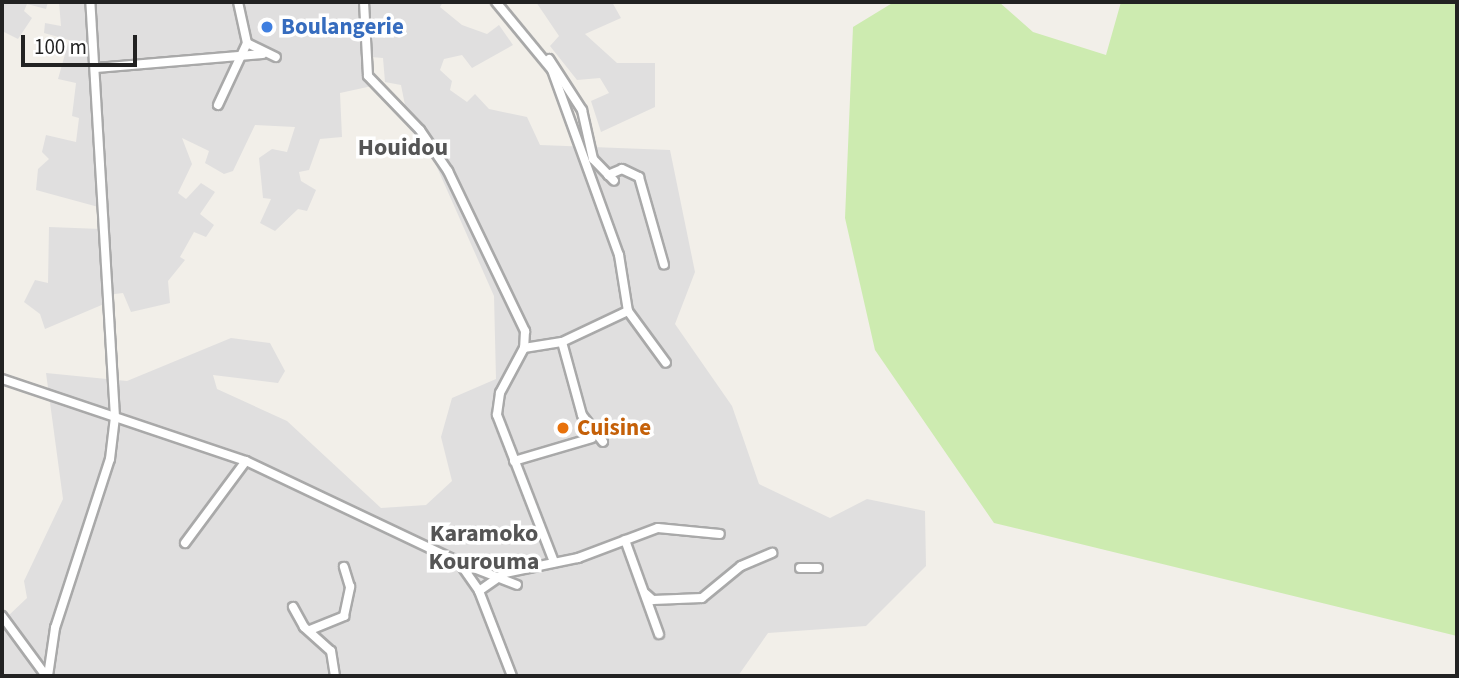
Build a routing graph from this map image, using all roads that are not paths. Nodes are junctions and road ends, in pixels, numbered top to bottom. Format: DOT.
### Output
graph roads {
  1 [pos="90,2"];
  2 [pos="238,2"];
  3 [pos="364,2"];
  4 [pos="496,2"];
  5 [pos="247,43"];
  6 [pos="539,50"];
  7 [pos="262,54"];
  8 [pos="241,55"];
  9 [pos="276,57"];
  10 [pos="96,68"];
  11 [pos="218,105"];
  12 [pos="664,265"];
  13 [pos="628,311"];
  14 [pos="562,342"];
  15 [pos="524,348"];
  16 [pos="666,363"];
  17 [pos="2,379"];
  18 [pos="115,417"];
  19 [pos="592,438"];
  20 [pos="603,442"];
  21 [pos="246,461"];
  22 [pos="514,461"];
  23 [pos="720,534"];
  24 [pos="625,540"];
  25 [pos="185,543"];
  26 [pos="772,553"];
  27 [pos="459,562"];
  28 [pos="554,562"];
  29 [pos="344,567"];
  30 [pos="800,568"];
  31 [pos="818,568"];
  32 [pos="498,578"];
  33 [pos="517,585"];
  34 [pos="479,591"];
  35 [pos="646,594"];
  36 [pos="293,607"];
  37 [pos="2,616"];
  38 [pos="310,630"];
  39 [pos="659,634"];
  40 [pos="47,676"];
  41 [pos="335,676"];
  42 [pos="512,676"];
  1 -- 10 [label="street"];
  2 -- 5 [label="street"];
  3 -- 15 [label="street"];
  4 -- 6 [label="street"];
  5 -- 7 [label="street"];
  5 -- 8 [label="street"];
  6 -- 12 [label="street"];
  6 -- 13 [label="street"];
  7 -- 8 [label="street"];
  7 -- 9 [label="street"];
  8 -- 10 [label="street"];
  8 -- 11 [label="street"];
  10 -- 18 [label="street"];
  13 -- 14 [label="street"];
  13 -- 16 [label="street"];
  14 -- 15 [label="street"];
  14 -- 20 [label="street"];
  15 -- 22 [label="street"];
  17 -- 18 [label="street"];
  18 -- 21 [label="street"];
  18 -- 40 [label="street"];
  19 -- 22 [label="street"];
  21 -- 25 [label="street"];
  21 -- 27 [label="street"];
  22 -- 28 [label="street"];
  23 -- 24 [label="street"];
  24 -- 28 [label="street"];
  24 -- 35 [label="street"];
  26 -- 35 [label="street"];
  27 -- 32 [label="street"];
  27 -- 34 [label="street"];
  28 -- 32 [label="street"];
  29 -- 38 [label="street"];
  30 -- 31 [label="street"];
  32 -- 33 [label="street"];
  32 -- 34 [label="street"];
  34 -- 42 [label="street"];
  35 -- 39 [label="street"];
  36 -- 38 [label="street"];
  37 -- 40 [label="street"];
  38 -- 41 [label="street"];
}
